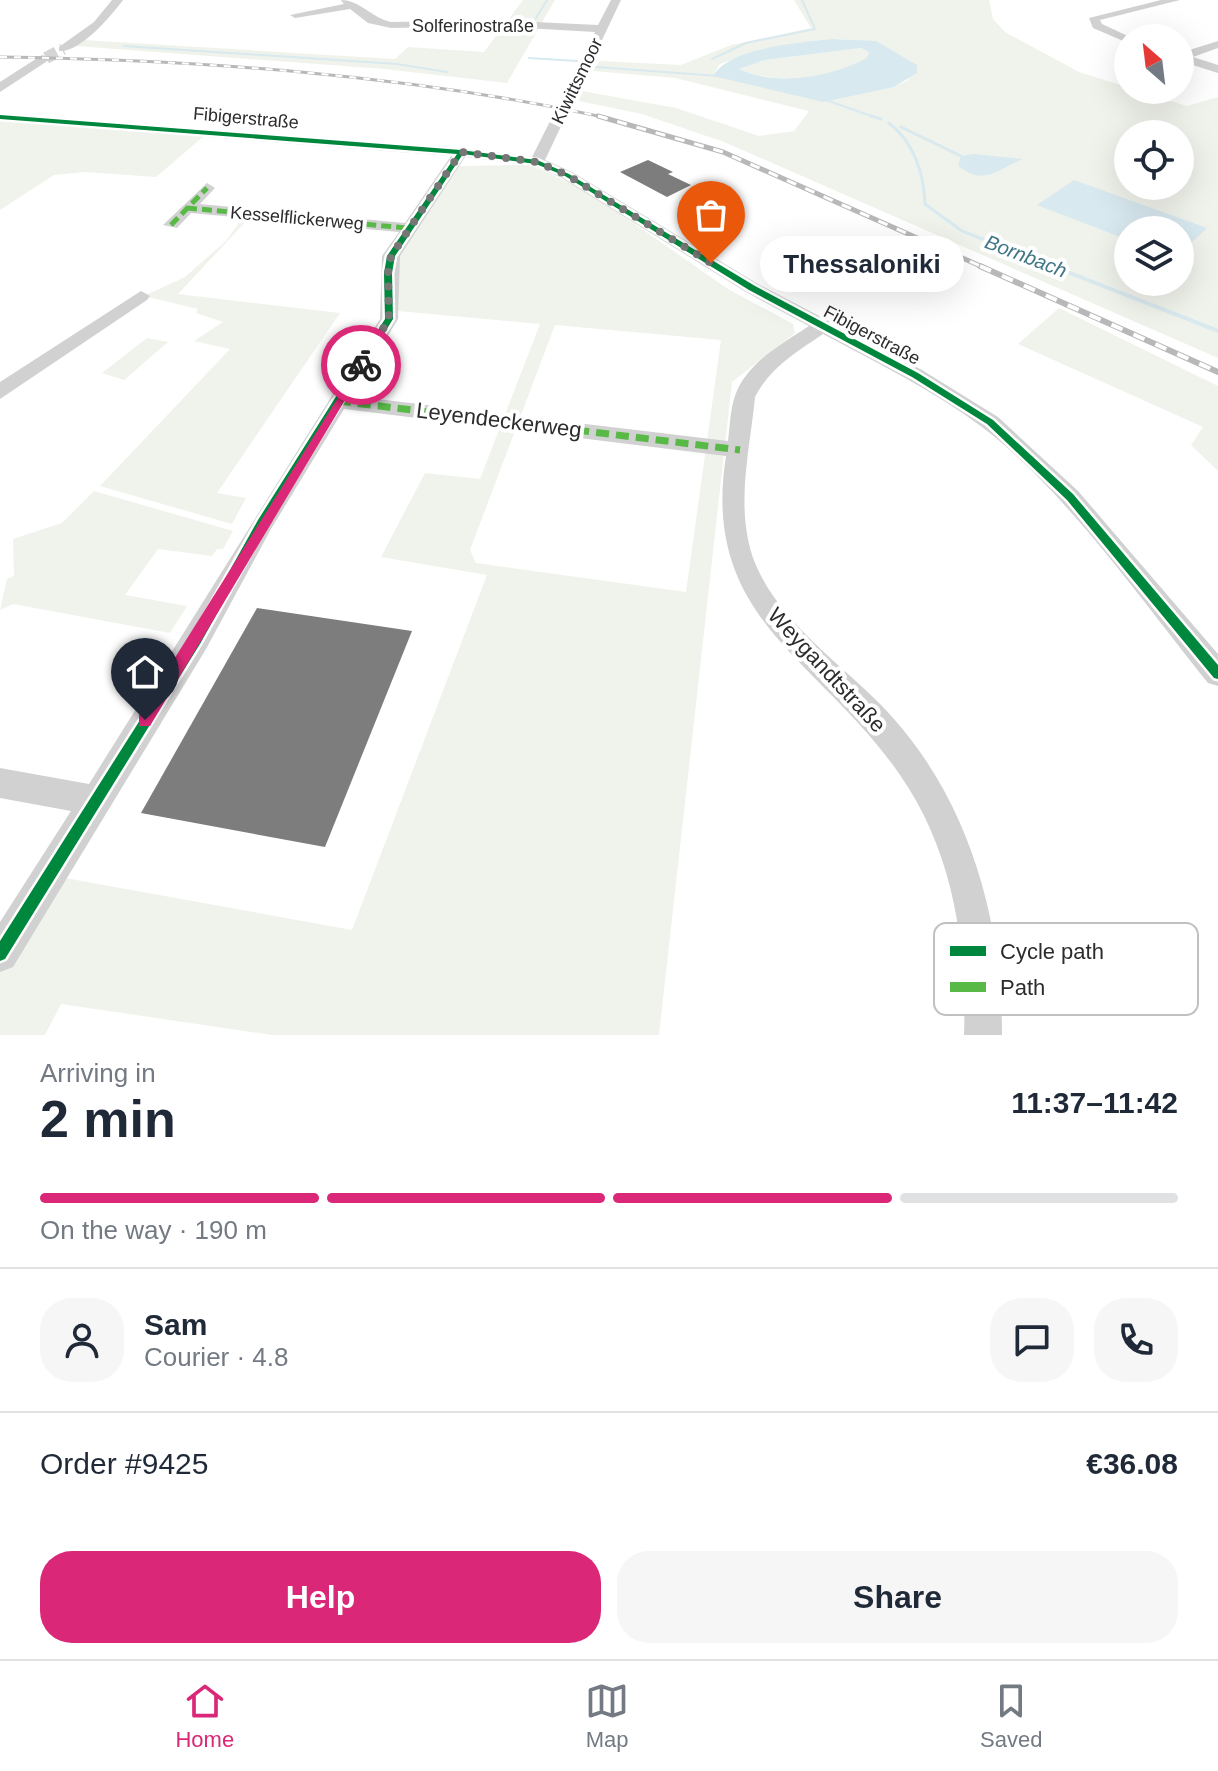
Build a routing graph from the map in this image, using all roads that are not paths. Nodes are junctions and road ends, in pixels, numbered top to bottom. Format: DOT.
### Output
graph roads {
  1 [pos="118,0"];
  2 [pos="616,0"];
  3 [pos="1115,0"];
  4 [pos="1175,0"];
  5 [pos="348,3"];
  6 [pos="1130,8"];
  7 [pos="295,15"];
  8 [pos="603,29"];
  9 [pos="1114,35"];
  10 [pos="1218,44"];
  11 [pos="63,49"];
  12 [pos="1194,52"];
  13 [pos="46,58"];
  14 [pos="1194,61"];
  15 [pos="1218,69"];
  16 [pos="0,88"];
  17 [pos="0,117"];
  18 [pos="461,152"];
  19 [pos="537,162"];
  20 [pos="207,188"];
  21 [pos="187,208"];
  22 [pos="171,225"];
  23 [pos="407,228"];
  24 [pos="141,296"];
  25 [pos="821,327"];
  26 [pos="0,392"];
  27 [pos="338,401"];
  28 [pos="740,450"];
  29 [pos="1218,674"];
  30 [pos="0,783"];
  31 [pos="94,800"];
  32 [pos="976,923"];
  33 [pos="0,954"];
  34 [pos="983,1015"];
  35 [pos="983,1035"];
  1 -- 11 [label="street"];
  2 -- 8 [label="street, Kiwittsmoor"];
  3 -- 6 [label="street"];
  4 -- 6 [label="street"];
  5 -- 7 [label="street, Solferinostraße"];
  5 -- 8 [label="street, Solferinostraße"];
  6 -- 9 [label="street"];
  8 -- 19 [label="street, Kiwittsmoor"];
  10 -- 12 [label="street"];
  13 -- 16 [label="street"];
  14 -- 15 [label="street"];
  17 -- 18 [label="street, Fibigerstraße"];
  18 -- 19 [label="street, Fibigerstraße"];
  18 -- 23 [label="street"];
  19 -- 25 [label="street, Fibigerstraße"];
  20 -- 21 [label="street, Kesselflickerweg"];
  21 -- 22 [label="street, Kesselflickerweg"];
  21 -- 23 [label="street, Kesselflickerweg"];
  23 -- 27 [label="street"];
  24 -- 26 [label="street"];
  25 -- 28 [label="street, Weygandtstraße"];
  25 -- 29 [label="street, Fibigerstraße"];
  27 -- 28 [label="street, Leyendeckerweg"];
  27 -- 31 [label="street"];
  28 -- 32 [label="street, Weygandtstraße"];
  30 -- 31 [label="street"];
  31 -- 33 [label="street"];
  34 -- 35 [label="street, Weygandtstraße"];
}
